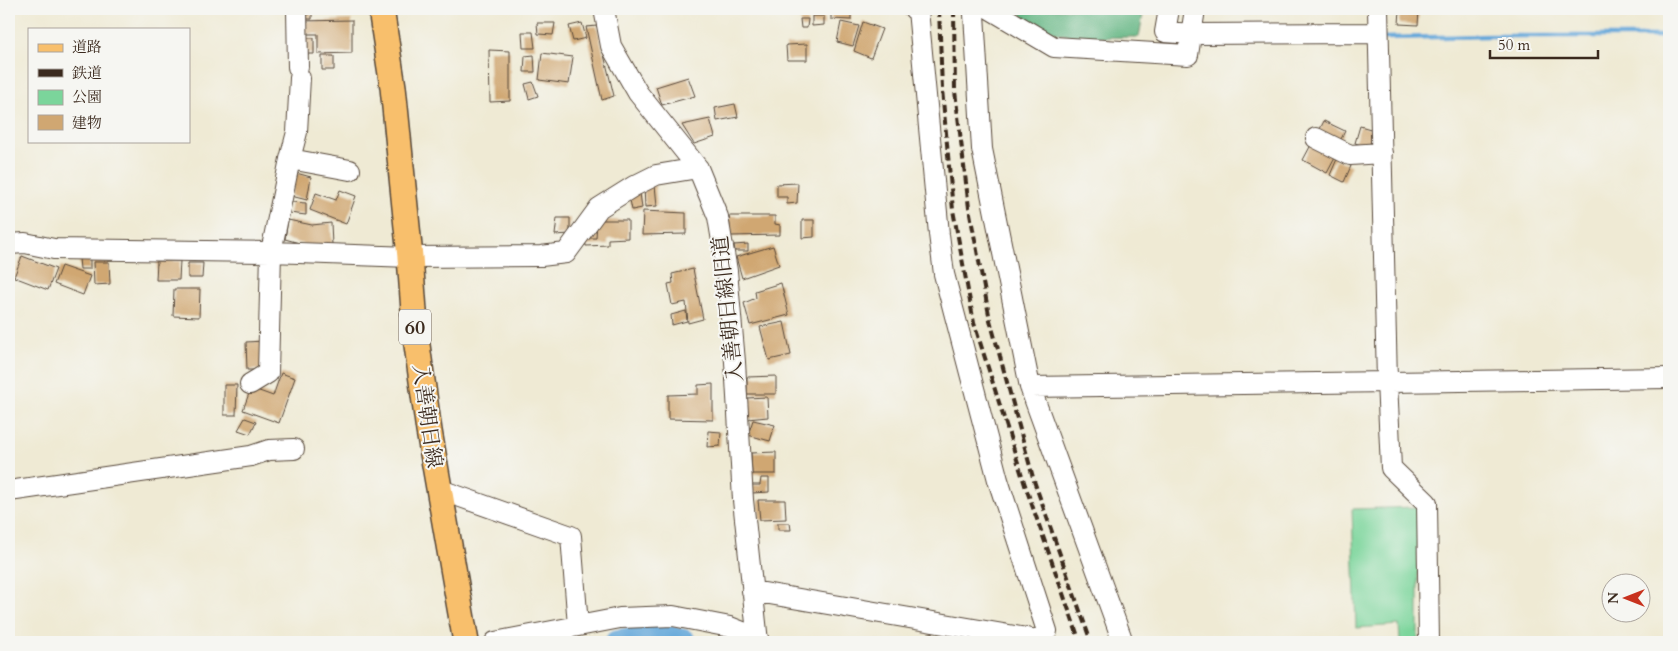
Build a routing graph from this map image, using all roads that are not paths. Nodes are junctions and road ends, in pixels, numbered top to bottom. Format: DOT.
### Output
graph roads {
  1 [pos="297,9"];
  2 [pos="381,9"];
  3 [pos="604,9"];
  4 [pos="914,9"];
  5 [pos="978,9"];
  6 [pos="990,9"];
  7 [pos="1169,9"];
  8 [pos="1195,9"];
  9 [pos="1378,9"];
  10 [pos="1378,33"];
  11 [pos="1192,34"];
  12 [pos="1316,138"];
  13 [pos="1382,153"];
  14 [pos="290,159"];
  15 [pos="698,168"];
  16 [pos="350,170"];
  17 [pos="9,244"];
  18 [pos="271,252"];
  19 [pos="410,257"];
  20 [pos="1669,378"];
  21 [pos="1386,381"];
  22 [pos="250,384"];
  23 [pos="1030,387"];
  24 [pos="294,449"];
  25 [pos="438,489"];
  26 [pos="9,491"];
  27 [pos="752,591"];
  28 [pos="578,626"];
  29 [pos="758,640"];
  30 [pos="466,642"];
  31 [pos="495,642"];
  32 [pos="1123,642"];
  33 [pos="1428,642"];
  1 -- 14 [label="street"];
  2 -- 19 [label="main road, 入善朝日線 / 60"];
  3 -- 15 [label="street, 入善朝日線旧道"];
  4 -- 27 [label="street"];
  5 -- 23 [label="street"];
  6 -- 11 [label="street"];
  7 -- 11 [label="street"];
  8 -- 11 [label="street"];
  9 -- 10 [label="street"];
  10 -- 11 [label="street"];
  10 -- 13 [label="street"];
  12 -- 13 [label="street"];
  13 -- 21 [label="street"];
  14 -- 16 [label="street"];
  14 -- 18 [label="street"];
  15 -- 19 [label="street"];
  15 -- 27 [label="street, 入善朝日線旧道"];
  17 -- 18 [label="street"];
  18 -- 19 [label="street"];
  18 -- 22 [label="street"];
  19 -- 25 [label="main road, 入善朝日線 / 60"];
  20 -- 21 [label="street"];
  21 -- 23 [label="street"];
  21 -- 33 [label="street"];
  23 -- 32 [label="street"];
  24 -- 26 [label="street"];
  25 -- 28 [label="street"];
  25 -- 30 [label="main road, 入善朝日線 / 60"];
  27 -- 29 [label="street, 入善朝日線旧道"];
  28 -- 29 [label="street"];
  28 -- 31 [label="street"];
}
